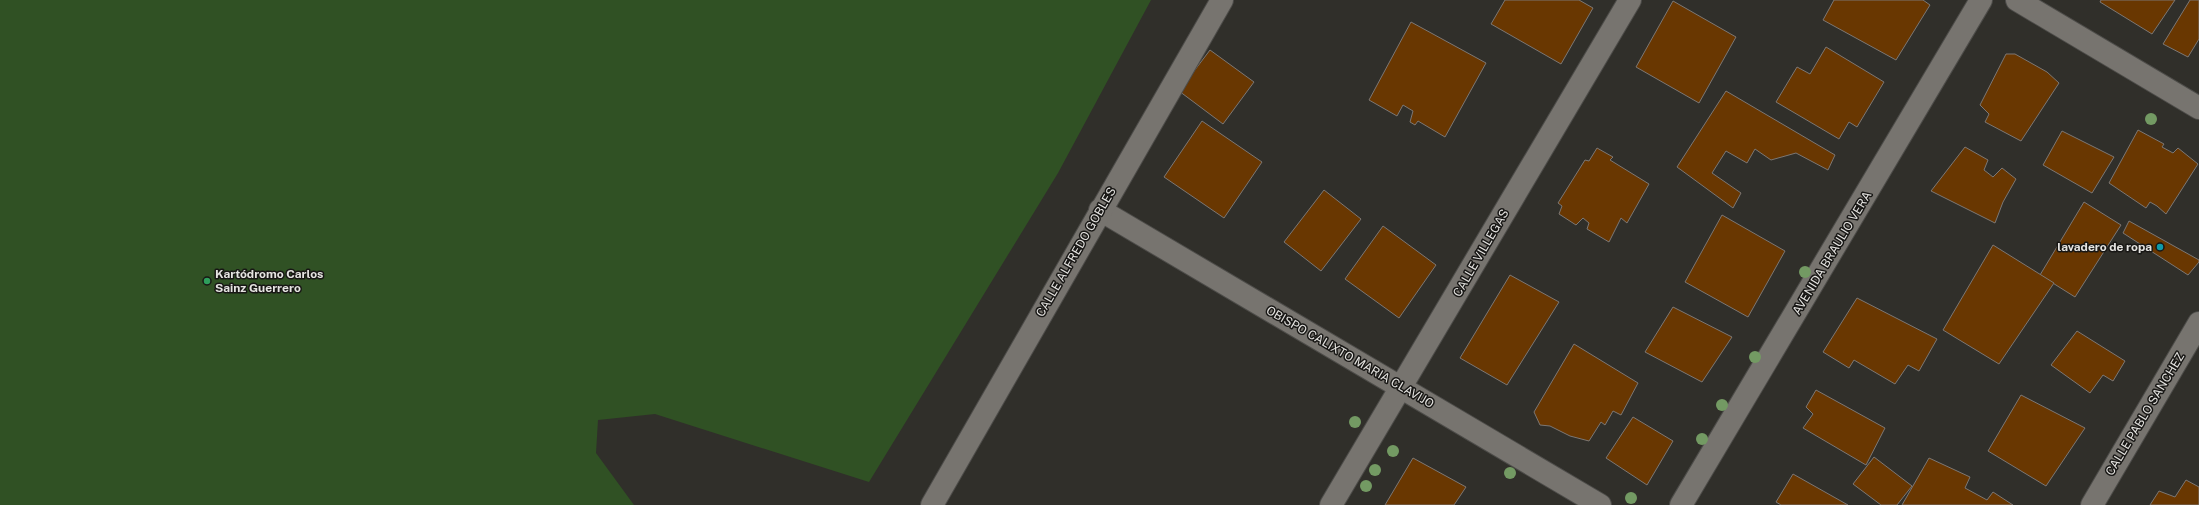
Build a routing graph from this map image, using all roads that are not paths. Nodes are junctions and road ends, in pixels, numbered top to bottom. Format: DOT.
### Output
graph roads {
  1 [pos="1222,0"];
  2 [pos="1630,0"];
  3 [pos="1981,0"];
  4 [pos="2017,0"];
  5 [pos="2199,108"];
  6 [pos="1100,210"];
  7 [pos="2199,323"];
  8 [pos="1402,387"];
  9 [pos="932,505"];
  10 [pos="1331,505"];
  11 [pos="1600,505"];
  12 [pos="1681,505"];
  13 [pos="2092,505"];
  1 -- 6 [label="street, CALLE ALFREDO GOBLES"];
  2 -- 8 [label="street, CALLE VILLEGAS"];
  3 -- 12 [label="street, AVENIDA BRAULIO VERA"];
  4 -- 5 [label="street"];
  6 -- 8 [label="street, OBISPO CALIXTO MARIA CLAVIJO"];
  6 -- 9 [label="street, CALLE ALFREDO GOBLES"];
  7 -- 13 [label="street, CALLE PABLO SANCHEZ"];
  8 -- 10 [label="street, CALLE VILLEGAS"];
  8 -- 11 [label="street, OBISPO CALIXTO MARIA CLAVIJO"];
}
